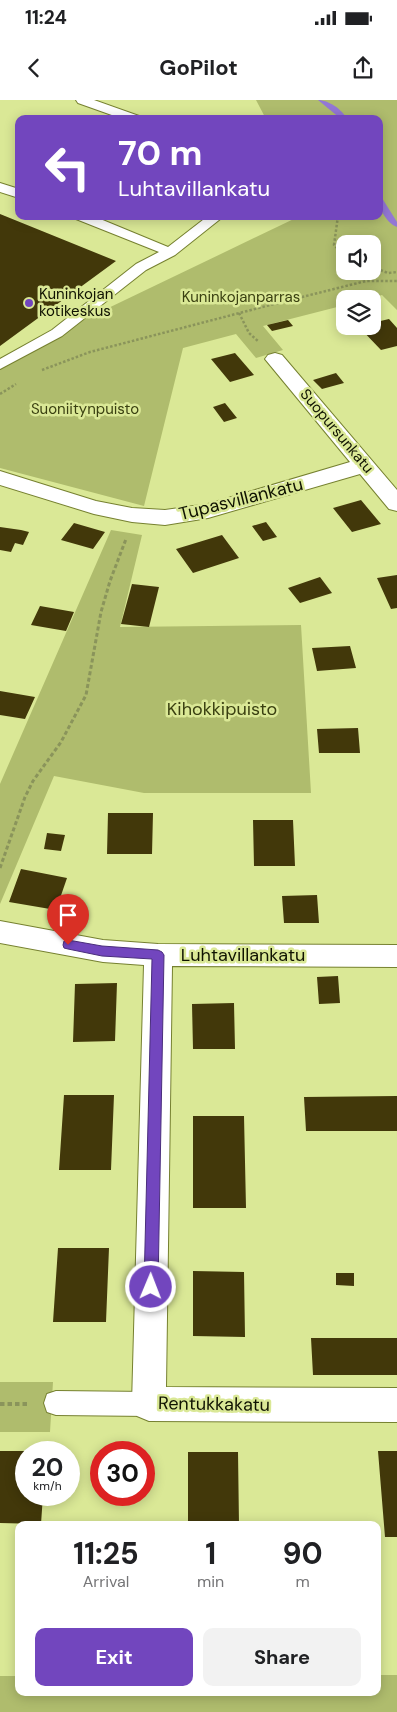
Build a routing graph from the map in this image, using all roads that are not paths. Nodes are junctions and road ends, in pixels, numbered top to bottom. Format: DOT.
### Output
graph roads {
  1 [pos="82,100"];
  2 [pos="124,115"];
  3 [pos="0,187"];
  4 [pos="15,193"];
  5 [pos="91,220"];
  6 [pos="212,220"];
  7 [pos="170,252"];
  8 [pos="276,359"];
  9 [pos="0,365"];
  10 [pos="366,465"];
  11 [pos="0,478"];
  12 [pos="397,504"];
  13 [pos="0,932"];
  14 [pos="158,955"];
  15 [pos="397,956"];
  16 [pos="56,1403"];
  17 [pos="149,1404"];
  18 [pos="397,1406"];
  1 -- 2 [label="lane"];
  3 -- 4 [label="lane"];
  5 -- 7 [label="lane"];
  6 -- 7 [label="lane"];
  7 -- 9 [label="lane"];
  8 -- 10 [label="street, Suopursunkatu"];
  10 -- 11 [label="street, Tupasvillankatu"];
  10 -- 12 [label="street, Suopursunkatu"];
  13 -- 14 [label="street, Luhtavillankatu"];
  14 -- 15 [label="street, Luhtavillankatu"];
  14 -- 17 [label="street, Rentukkakatu"];
  16 -- 17 [label="lane"];
  17 -- 18 [label="street, Rentukkakatu"];
}
